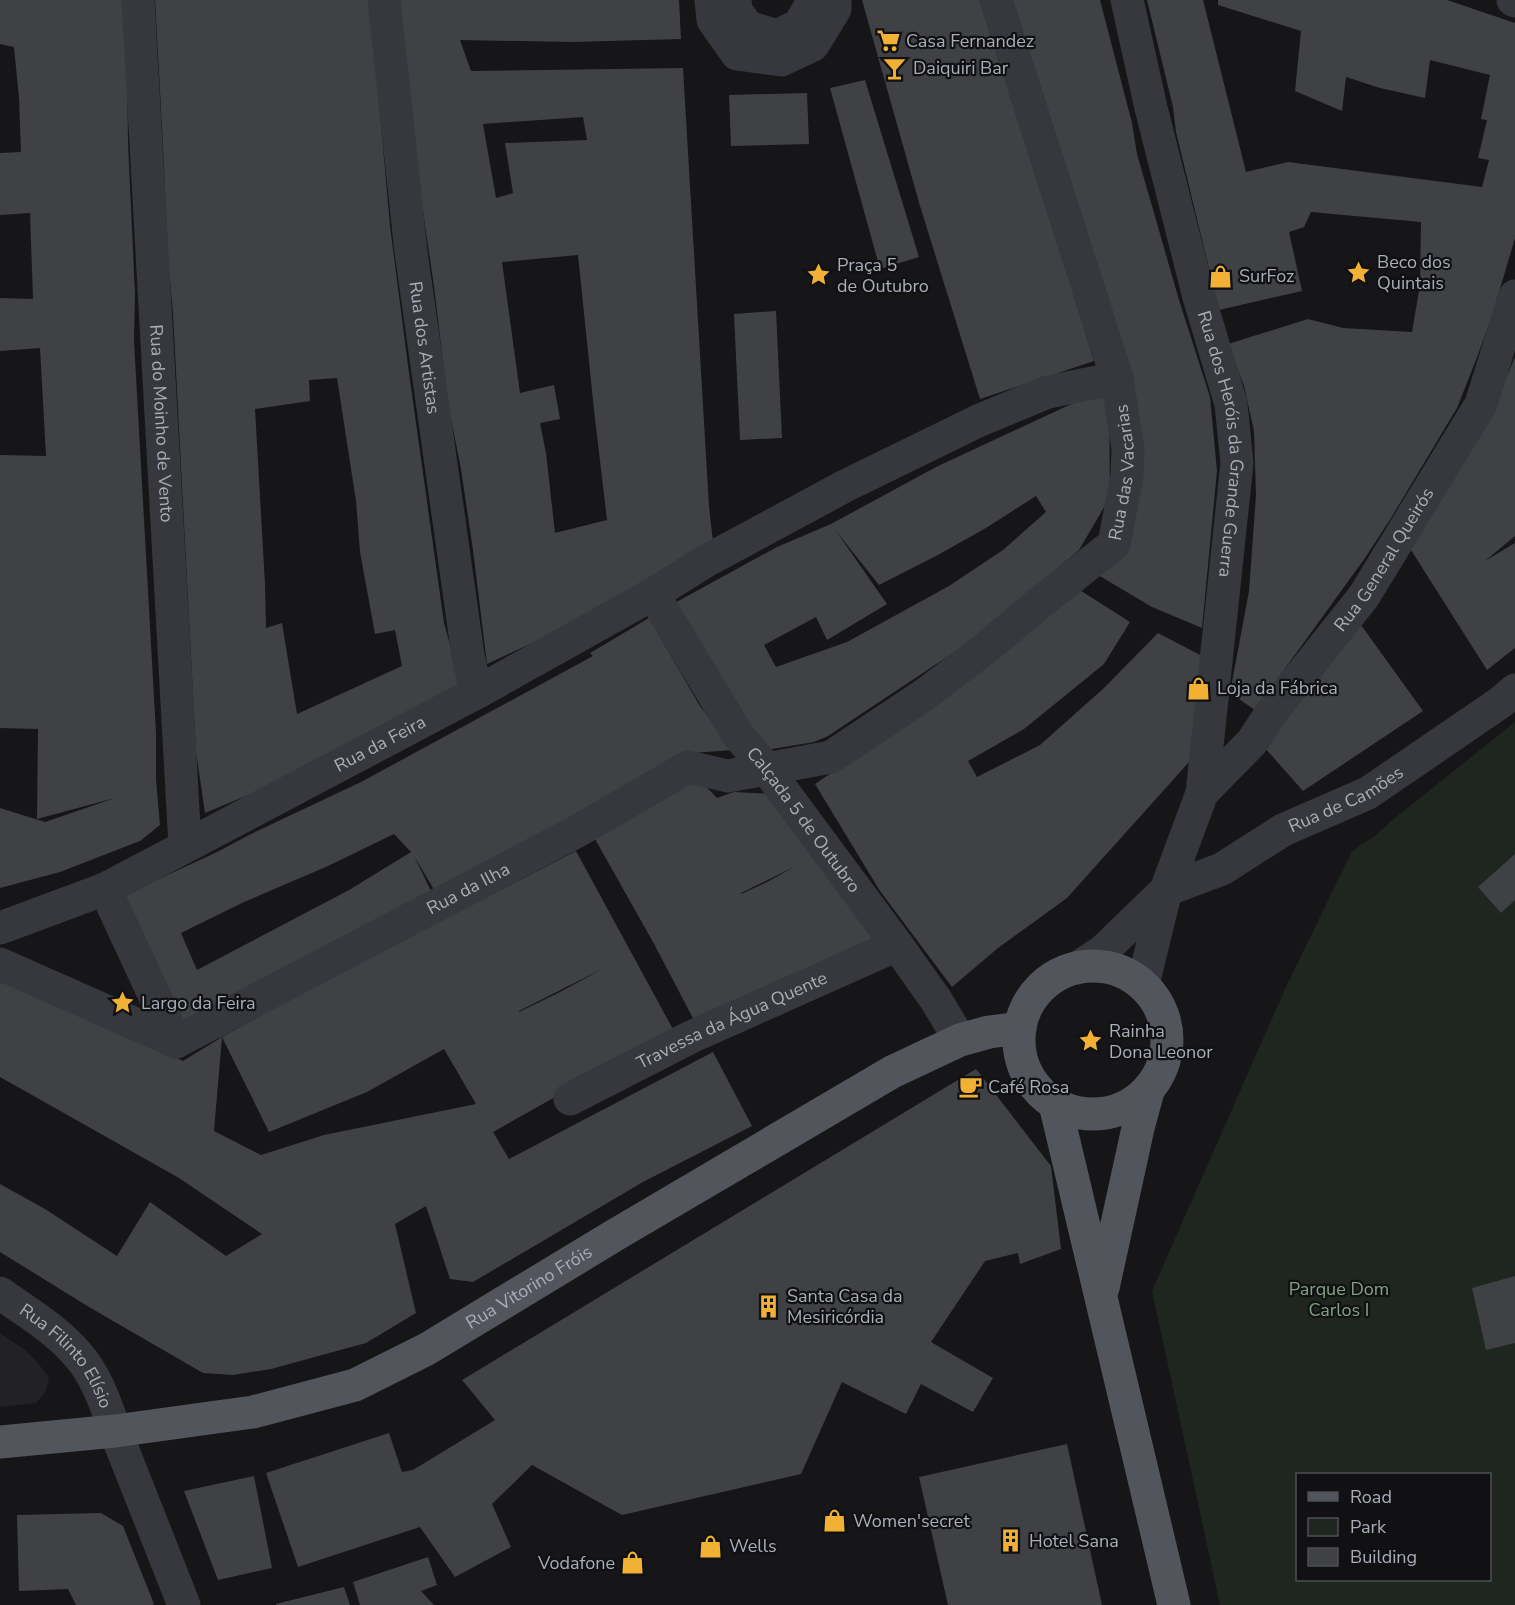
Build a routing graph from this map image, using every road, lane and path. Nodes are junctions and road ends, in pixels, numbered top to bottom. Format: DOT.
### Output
graph roads {
  1 [pos="138,0"];
  2 [pos="384,0"];
  3 [pos="711,0"];
  4 [pos="735,0"];
  5 [pos="811,0"];
  6 [pos="835,0"];
  7 [pos="996,0"];
  8 [pos="1127,0"];
  9 [pos="1515,296"];
  10 [pos="1117,378"];
  11 [pos="653,594"];
  12 [pos="1515,690"];
  13 [pos="476,693"];
  14 [pos="766,768"];
  15 [pos="1202,793"];
  16 [pos="185,846"];
  17 [pos="105,889"];
  18 [pos="1166,890"];
  19 [pos="0,928"];
  20 [pos="897,945"];
  21 [pos="0,964"];
  22 [pos="1077,968"];
  23 [pos="1143,984"];
  24 [pos="1020,1028"];
  25 [pos="960,1040"];
  26 [pos="176,1042"];
  27 [pos="1148,1091"];
  28 [pos="570,1099"];
  29 [pos="1055,1104"];
  30 [pos="0,1293"];
  31 [pos="1101,1298"];
  32 [pos="115,1431"];
  33 [pos="0,1442"];
  34 [pos="184,1605"];
  35 [pos="1174,1605"];
  1 -- 16 [label="street, Rua do Moinho de Vento"];
  2 -- 13 [label="street, Rua dos Artistas"];
  3 -- 6 [label="street"];
  4 -- 5 [label="street"];
  7 -- 10 [label="street, Rua das Vacarias"];
  8 -- 15 [label="street, Rua dos Heróis da Grande Guerra"];
  9 -- 15 [label="street, Rua General Queirós"];
  10 -- 11 [label="street"];
  10 -- 14 [label="street, Rua das Vacarias"];
  11 -- 13 [label="street, Rua da Feira"];
  11 -- 14 [label="street, Calçada 5 de Outubro"];
  12 -- 18 [label="street, Rua de Camões"];
  13 -- 16 [label="street, Rua da Feira"];
  14 -- 20 [label="street, Calçada 5 de Outubro"];
  14 -- 26 [label="street, Rua da Ilha"];
  15 -- 18 [label="street, Rua dos Heróis da Grande Guerra"];
  16 -- 17 [label="street, Rua da Feira"];
  17 -- 19 [label="street"];
  17 -- 26 [label="street"];
  18 -- 22 [label="street"];
  18 -- 23 [label="street, Rua dos Heróis da Grande Guerra"];
  20 -- 25 [label="street, Calçada 5 de Outubro"];
  20 -- 28 [label="street, Travessa da Água Quente"];
  21 -- 26 [label="street"];
  22 -- 23 [label="main road"];
  22 -- 24 [label="main road"];
  23 -- 27 [label="main road"];
  24 -- 25 [label="main road, Rua Vitorino Fróis"];
  24 -- 29 [label="main road"];
  25 -- 32 [label="main road, Rua Vitorino Fróis"];
  27 -- 29 [label="main road"];
  27 -- 31 [label="main road"];
  29 -- 31 [label="main road"];
  30 -- 32 [label="street, Rua Filinto Elísio"];
  31 -- 35 [label="main road"];
  32 -- 33 [label="main road, Rua Vitorino Fróis"];
  32 -- 34 [label="street, Rua Filinto Elísio"];
}
